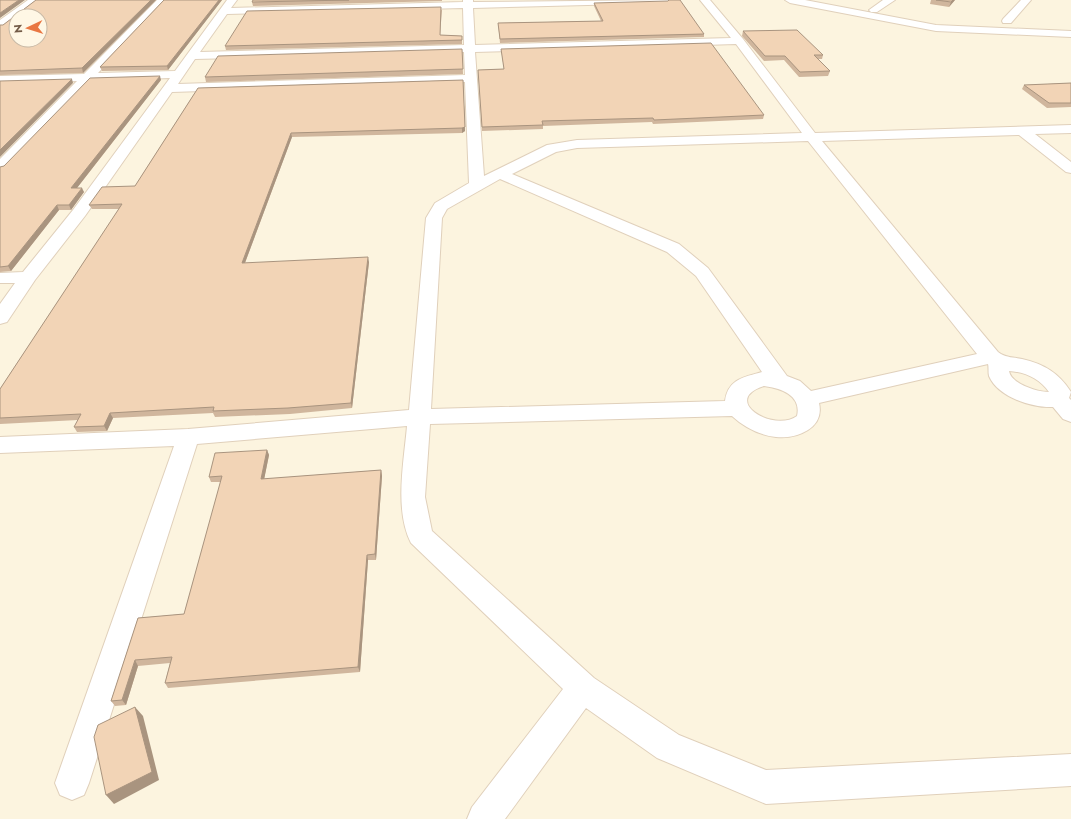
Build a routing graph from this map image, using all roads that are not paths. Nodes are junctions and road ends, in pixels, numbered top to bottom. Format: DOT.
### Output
graph roads {
  1 [pos="34,0"];
  2 [pos="162,0"];
  3 [pos="666,0"];
  4 [pos="705,0"];
  5 [pos="790,0"];
  6 [pos="838,0"];
  7 [pos="890,0"];
  8 [pos="1026,0"];
  9 [pos="468,2"];
  10 [pos="229,5"];
  11 [pos="874,10"];
  12 [pos="1007,21"];
  13 [pos="1023,21"];
  14 [pos="0,25"];
  15 [pos="1071,34"];
  16 [pos="739,41"];
  17 [pos="470,48"];
  18 [pos="192,56"];
  19 [pos="179,74"];
  20 [pos="87,78"];
  21 [pos="471,78"];
  22 [pos="0,80"];
  23 [pos="169,88"];
  24 [pos="1071,129"];
  25 [pos="1024,131"];
  26 [pos="811,136"];
  27 [pos="0,167"];
  28 [pos="1071,169"];
  29 [pos="500,174"];
  30 [pos="477,185"];
  31 [pos="28,277"];
  32 [pos="0,278"];
  33 [pos="0,318"];
  34 [pos="997,361"];
  35 [pos="780,382"];
  36 [pos="806,399"];
  37 [pos="1064,407"];
  38 [pos="738,408"];
  39 [pos="418,417"];
  40 [pos="188,437"];
  41 [pos="0,445"];
  42 [pos="583,688"];
  43 [pos="1071,770"];
  44 [pos="72,783"];
  45 [pos="484,819"];
  1 -- 14 [label="street"];
  2 -- 20 [label="street"];
  3 -- 9 [label="street"];
  4 -- 16 [label="street"];
  5 -- 15 [label="street"];
  6 -- 11 [label="street"];
  7 -- 11 [label="street"];
  8 -- 12 [label="street"];
  9 -- 10 [label="street"];
  9 -- 17 [label="street"];
  10 -- 18 [label="street"];
  11 -- 12 [label="street"];
  12 -- 13 [label="street"];
  16 -- 17 [label="street"];
  16 -- 26 [label="street"];
  17 -- 18 [label="street"];
  17 -- 21 [label="street"];
  18 -- 19 [label="street"];
  19 -- 20 [label="street"];
  19 -- 23 [label="street"];
  20 -- 22 [label="street"];
  20 -- 27 [label="street"];
  21 -- 23 [label="street"];
  21 -- 30 [label="street"];
  23 -- 31 [label="street"];
  24 -- 25 [label="street"];
  25 -- 26 [label="street"];
  25 -- 28 [label="street"];
  26 -- 29 [label="street"];
  26 -- 34 [label="street"];
  29 -- 30 [label="street"];
  29 -- 35 [label="street"];
  30 -- 39 [label="street"];
  31 -- 32 [label="street"];
  31 -- 33 [label="street"];
  34 -- 36 [label="street"];
  34 -- 37 [label="street"];
  34 -- 37 [label="street"];
  35 -- 36 [label="street"];
  35 -- 38 [label="street"];
  36 -- 38 [label="street"];
  38 -- 39 [label="street"];
  39 -- 40 [label="street"];
  39 -- 42 [label="street"];
  40 -- 41 [label="street"];
  40 -- 44 [label="street"];
  42 -- 43 [label="street"];
  42 -- 45 [label="street"];
}
